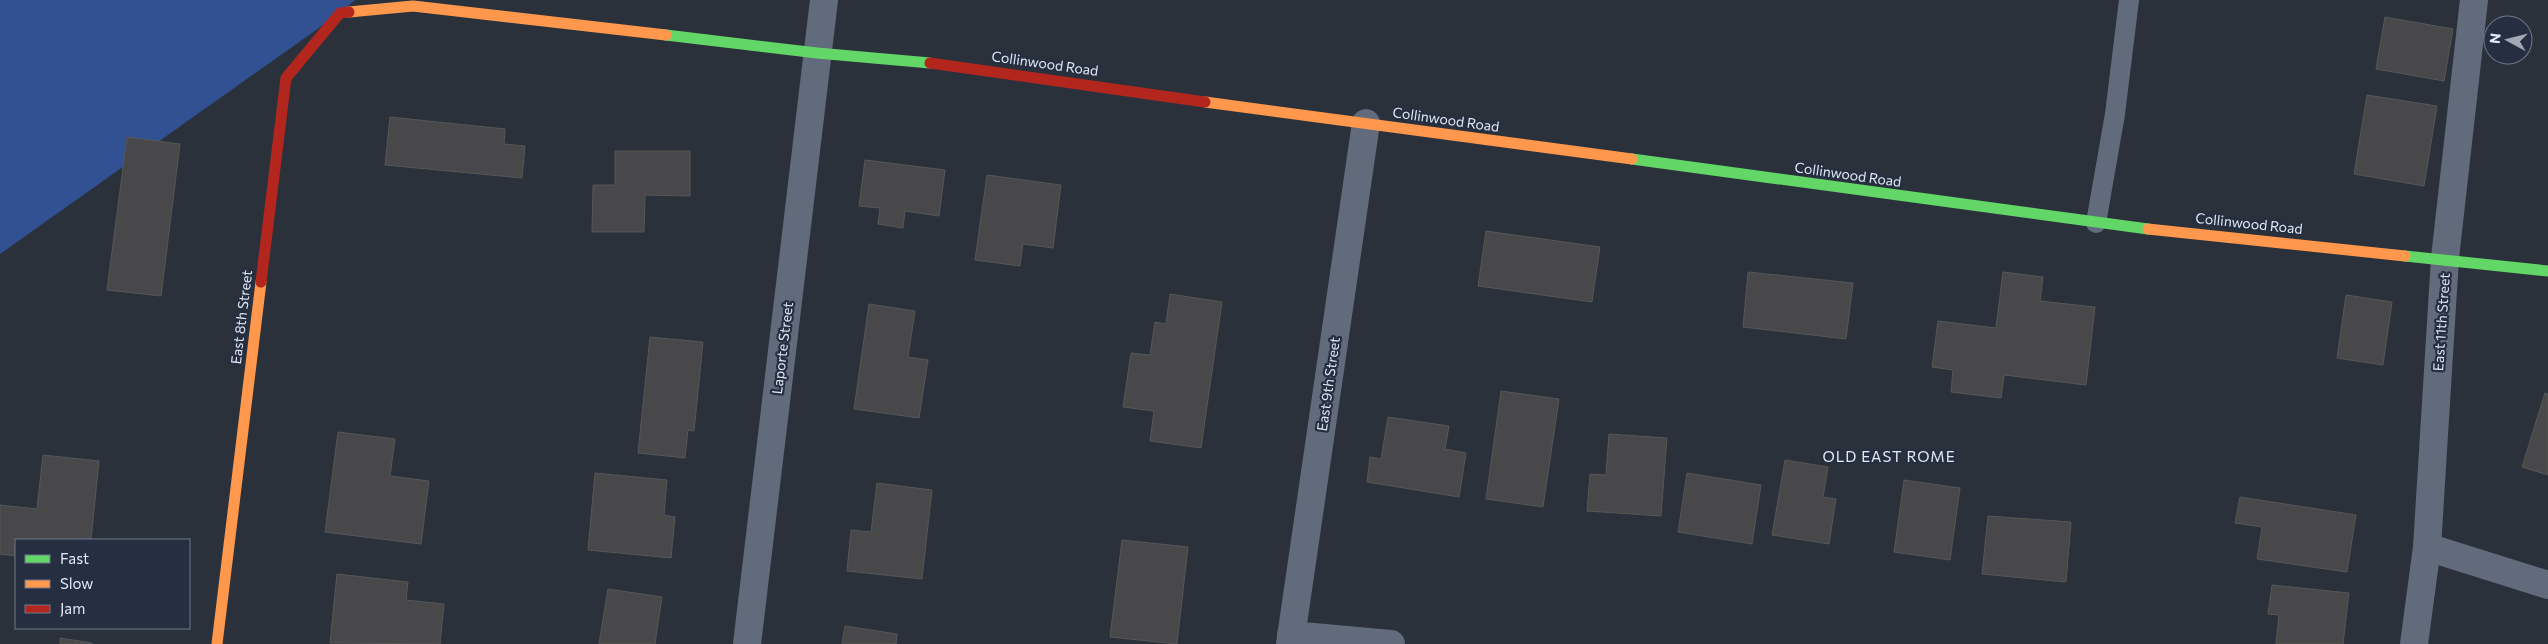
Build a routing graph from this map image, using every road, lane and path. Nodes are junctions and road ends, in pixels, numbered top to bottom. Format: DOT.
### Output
graph roads {
  1 [pos="824,0"];
  2 [pos="2129,0"];
  3 [pos="2474,0"];
  4 [pos="341,6"];
  5 [pos="818,53"];
  6 [pos="1366,123"];
  7 [pos="2096,223"];
  8 [pos="2446,258"];
  9 [pos="2548,271"];
  10 [pos="2427,547"];
  11 [pos="2548,585"];
  12 [pos="1291,640"];
  13 [pos="217,644"];
  14 [pos="746,644"];
  15 [pos="1391,644"];
  16 [pos="2414,644"];
  1 -- 5 [label="street, Laporte Street"];
  2 -- 7 [label="lane"];
  3 -- 8 [label="street, East 11th Street"];
  4 -- 5 [label="street, Collinwood Road"];
  4 -- 13 [label="street, East 8th Street"];
  5 -- 6 [label="street, Collinwood Road"];
  5 -- 14 [label="street, Laporte Street"];
  6 -- 7 [label="street, Collinwood Road"];
  6 -- 12 [label="street, East 9th Street"];
  7 -- 8 [label="street, Collinwood Road"];
  8 -- 9 [label="street, Collinwood Road"];
  8 -- 10 [label="street, East 11th Street"];
  10 -- 11 [label="street"];
  10 -- 16 [label="street, East 11th Street"];
  12 -- 15 [label="street"];
}
